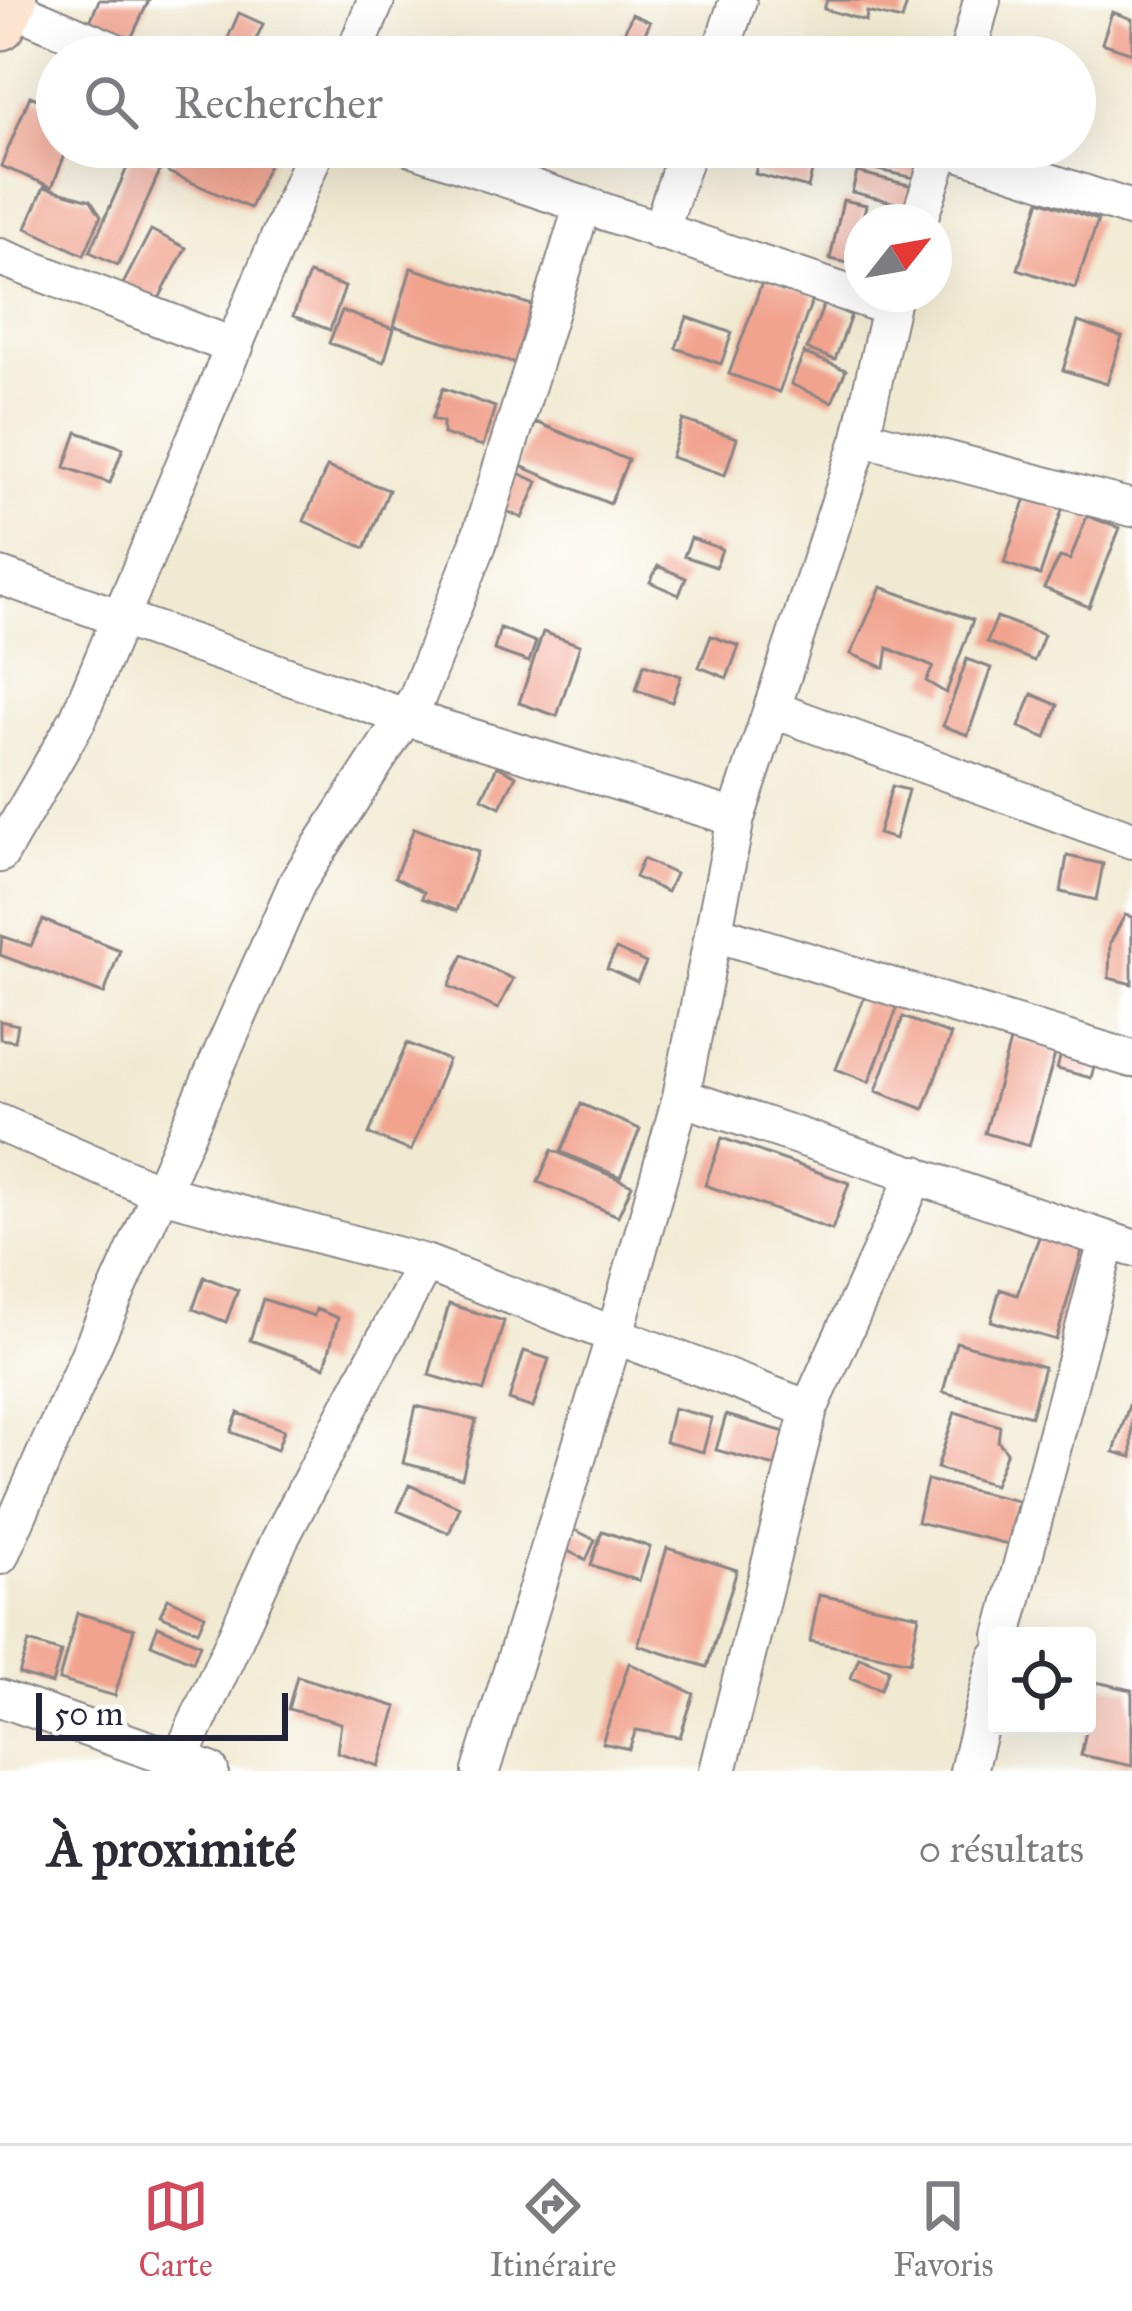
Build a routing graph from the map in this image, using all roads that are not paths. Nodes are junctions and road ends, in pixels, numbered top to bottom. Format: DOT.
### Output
graph roads {
  1 [pos="376,0"];
  2 [pos="738,0"];
  3 [pos="982,0"];
  4 [pos="6,10"];
  5 [pos="73,36"];
  6 [pos="361,36"];
  7 [pos="726,36"];
  8 [pos="973,36"];
  9 [pos="308,168"];
  10 [pos="474,168"];
  11 [pos="681,168"];
  12 [pos="937,168"];
  13 [pos="1008,168"];
  14 [pos="583,204"];
  15 [pos="924,204"];
  16 [pos="1132,209"];
  17 [pos="660,232"];
  18 [pos="0,257"];
  19 [pos="844,287"];
  20 [pos="889,312"];
  21 [pos="236,347"];
  22 [pos="861,436"];
  23 [pos="1132,508"];
  24 [pos="0,576"];
  25 [pos="120,619"];
  26 [pos="774,710"];
  27 [pos="405,717"];
  28 [pos="736,818"];
  29 [pos="1132,840"];
  30 [pos="0,854"];
  31 [pos="715,933"];
  32 [pos="1132,1059"];
  33 [pos="681,1097"];
  34 [pos="0,1123"];
  35 [pos="916,1174"];
  36 [pos="161,1193"];
  37 [pos="1119,1244"];
  38 [pos="425,1263"];
  39 [pos="616,1331"];
  40 [pos="809,1409"];
  41 [pos="0,1556"];
  42 [pos="1006,1627"];
  43 [pos="988,1693"];
  44 [pos="0,1698"];
  45 [pos="188,1768"];
  46 [pos="481,1771"];
  47 [pos="718,1771"];
  48 [pos="968,1771"];
  1 -- 6 [label="street"];
  2 -- 7 [label="street"];
  3 -- 8 [label="street"];
  4 -- 5 [label="street"];
  9 -- 21 [label="street"];
  10 -- 14 [label="street"];
  11 -- 17 [label="street"];
  12 -- 15 [label="street"];
  13 -- 16 [label="street"];
  14 -- 17 [label="street"];
  14 -- 27 [label="street"];
  17 -- 19 [label="street"];
  18 -- 21 [label="street"];
  20 -- 22 [label="street"];
  21 -- 25 [label="street"];
  22 -- 23 [label="street"];
  22 -- 26 [label="street"];
  24 -- 25 [label="street"];
  25 -- 27 [label="street"];
  25 -- 30 [label="street"];
  26 -- 28 [label="street"];
  26 -- 29 [label="street"];
  27 -- 28 [label="street"];
  27 -- 36 [label="street"];
  28 -- 31 [label="street"];
  31 -- 32 [label="street"];
  31 -- 33 [label="street"];
  33 -- 35 [label="street"];
  33 -- 39 [label="street"];
  34 -- 36 [label="street"];
  35 -- 37 [label="street"];
  35 -- 40 [label="street"];
  36 -- 38 [label="street"];
  36 -- 41 [label="street"];
  37 -- 42 [label="street"];
  38 -- 39 [label="street"];
  38 -- 45 [label="street"];
  39 -- 40 [label="street"];
  39 -- 46 [label="street"];
  40 -- 47 [label="street"];
  43 -- 48 [label="street"];
  44 -- 45 [label="street"];
}
